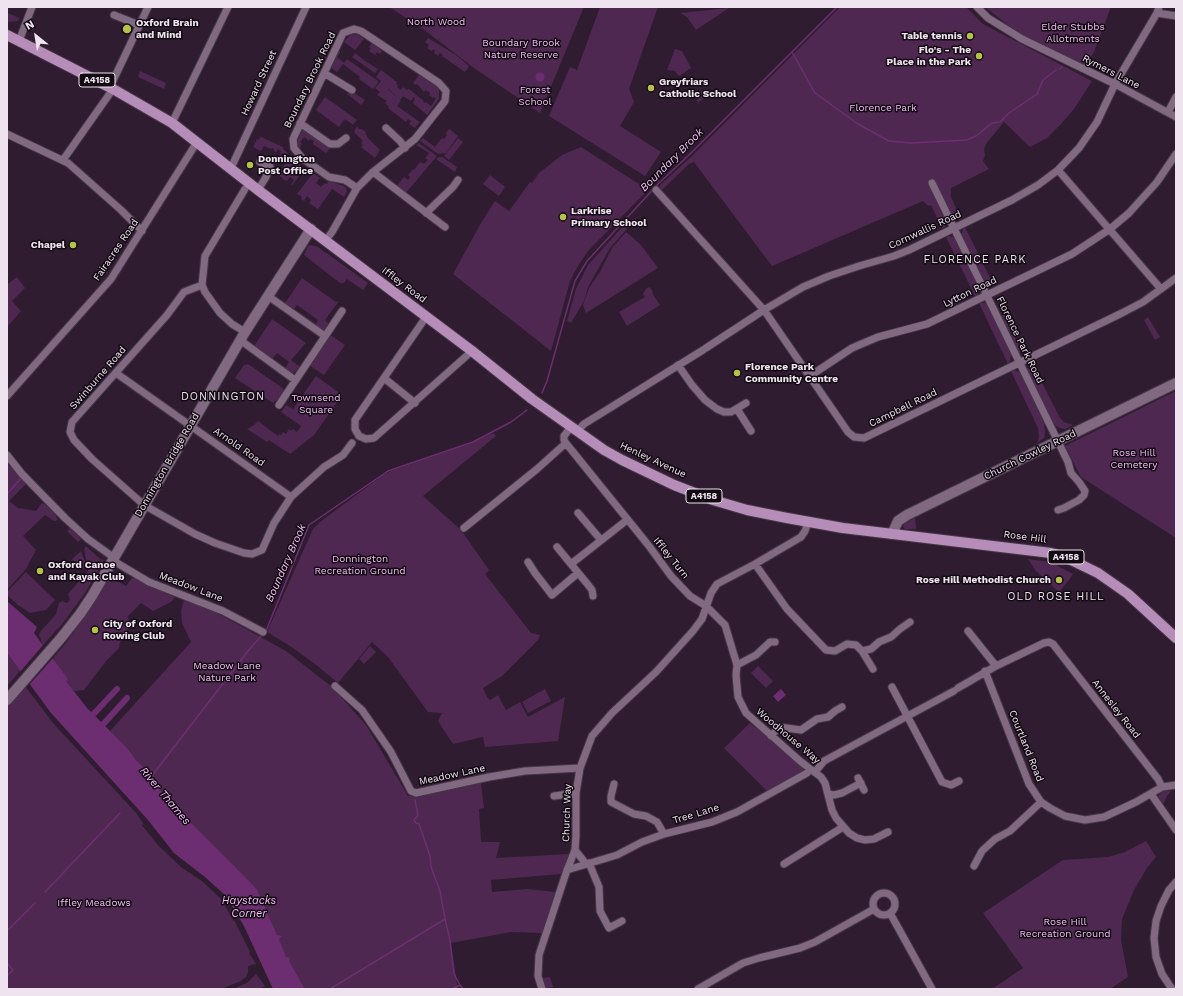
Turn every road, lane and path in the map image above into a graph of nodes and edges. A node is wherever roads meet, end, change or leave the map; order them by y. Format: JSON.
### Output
{"nodes":[{"id":1,"x":32,"y":7,"type":"edge"},
{"id":2,"x":148,"y":7,"type":"edge"},
{"id":3,"x":228,"y":7,"type":"edge"},
{"id":4,"x":306,"y":7,"type":"edge"},
{"id":5,"x":976,"y":7,"type":"edge"},
{"id":6,"x":1158,"y":10,"type":"edge"},
{"id":7,"x":114,"y":15,"type":"dead end"},
{"id":8,"x":1176,"y":16,"type":"edge"},
{"id":9,"x":139,"y":25,"type":"junction"},
{"id":10,"x":7,"y":35,"type":"edge"},
{"id":11,"x":19,"y":41,"type":"junction"},
{"id":12,"x":324,"y":73,"type":"junction"},
{"id":13,"x":1116,"y":84,"type":"junction"},
{"id":14,"x":112,"y":88,"type":"junction"},
{"id":15,"x":352,"y":90,"type":"dead end"},
{"id":16,"x":1176,"y":97,"type":"edge"},
{"id":17,"x":1168,"y":112,"type":"junction"},
{"id":18,"x":1176,"y":117,"type":"edge"},
{"id":19,"x":172,"y":123,"type":"junction"},
{"id":20,"x":300,"y":123,"type":"junction"},
{"id":21,"x":386,"y":128,"type":"dead end"},
{"id":22,"x":7,"y":134,"type":"edge"},
{"id":23,"x":346,"y":138,"type":"dead end"},
{"id":24,"x":197,"y":142,"type":"junction"},
{"id":25,"x":405,"y":148,"type":"junction"},
{"id":26,"x":1176,"y":154,"type":"edge"},
{"id":27,"x":63,"y":160,"type":"junction"},
{"id":28,"x":260,"y":162,"type":"dead end"},
{"id":29,"x":231,"y":168,"type":"junction"},
{"id":30,"x":1058,"y":170,"type":"junction"},
{"id":31,"x":373,"y":172,"type":"junction"},
{"id":32,"x":458,"y":180,"type":"dead end"},
{"id":33,"x":932,"y":183,"type":"dead end"},
{"id":34,"x":357,"y":188,"type":"junction"},
{"id":35,"x":244,"y":189,"type":"dead end"},
{"id":36,"x":258,"y":190,"type":"junction"},
{"id":37,"x":656,"y":190,"type":"dead end"},
{"id":38,"x":426,"y":213,"type":"junction"},
{"id":39,"x":445,"y":227,"type":"dead end"},
{"id":40,"x":954,"y":228,"type":"junction"},
{"id":41,"x":310,"y":229,"type":"junction"},
{"id":42,"x":1110,"y":229,"type":"junction"},
{"id":43,"x":142,"y":231,"type":"junction"},
{"id":44,"x":326,"y":240,"type":"junction"},
{"id":45,"x":1176,"y":278,"type":"edge"},
{"id":46,"x":202,"y":285,"type":"junction"},
{"id":47,"x":1161,"y":289,"type":"junction"},
{"id":48,"x":987,"y":295,"type":"junction"},
{"id":49,"x":268,"y":296,"type":"junction"},
{"id":50,"x":764,"y":310,"type":"junction"},
{"id":51,"x":342,"y":311,"type":"dead end"},
{"id":52,"x":426,"y":317,"type":"junction"},
{"id":53,"x":243,"y":336,"type":"junction"},
{"id":54,"x":325,"y":336,"type":"junction"},
{"id":55,"x":472,"y":351,"type":"junction"},
{"id":56,"x":1020,"y":362,"type":"junction"},
{"id":57,"x":678,"y":365,"type":"junction"},
{"id":58,"x":116,"y":373,"type":"junction"},
{"id":59,"x":810,"y":376,"type":"junction"},
{"id":60,"x":384,"y":378,"type":"junction"},
{"id":61,"x":295,"y":380,"type":"junction"},
{"id":62,"x":1176,"y":383,"type":"edge"},
{"id":63,"x":7,"y":396,"type":"edge"},
{"id":64,"x":534,"y":400,"type":"joint"},
{"id":65,"x":746,"y":403,"type":"dead end"},
{"id":66,"x":415,"y":404,"type":"junction"},
{"id":67,"x":279,"y":405,"type":"dead end"},
{"id":68,"x":737,"y":409,"type":"junction"},
{"id":69,"x":190,"y":425,"type":"junction"},
{"id":70,"x":574,"y":429,"type":"junction"},
{"id":71,"x":751,"y":431,"type":"dead end"},
{"id":72,"x":1057,"y":441,"type":"junction"},
{"id":73,"x":352,"y":443,"type":"dead end"},
{"id":74,"x":566,"y":443,"type":"junction"},
{"id":75,"x":7,"y":455,"type":"edge"},
{"id":76,"x":291,"y":496,"type":"junction"},
{"id":77,"x":144,"y":505,"type":"junction"},
{"id":78,"x":1058,"y":510,"type":"dead end"},
{"id":79,"x":578,"y":512,"type":"dead end"},
{"id":80,"x":627,"y":520,"type":"junction"},
{"id":81,"x":808,"y":522,"type":"junction"},
{"id":82,"x":464,"y":528,"type":"dead end"},
{"id":83,"x":892,"y":534,"type":"junction"},
{"id":84,"x":600,"y":540,"type":"junction"},
{"id":85,"x":557,"y":547,"type":"dead end"},
{"id":86,"x":113,"y":558,"type":"junction"},
{"id":87,"x":528,"y":562,"type":"dead end"},
{"id":88,"x":571,"y":564,"type":"junction"},
{"id":89,"x":754,"y":564,"type":"junction"},
{"id":90,"x":578,"y":573,"type":"junction"},
{"id":91,"x":593,"y":596,"type":"dead end"},
{"id":92,"x":706,"y":606,"type":"junction"},
{"id":93,"x":910,"y":622,"type":"dead end"},
{"id":94,"x":968,"y":630,"type":"dead end"},
{"id":95,"x":262,"y":632,"type":"dead end"},
{"id":96,"x":1176,"y":638,"type":"edge"},
{"id":97,"x":775,"y":642,"type":"dead end"},
{"id":98,"x":862,"y":651,"type":"junction"},
{"id":99,"x":737,"y":665,"type":"junction"},
{"id":100,"x":996,"y":666,"type":"junction"},
{"id":101,"x":873,"y":669,"type":"dead end"},
{"id":102,"x":986,"y":672,"type":"junction"},
{"id":103,"x":335,"y":686,"type":"dead end"},
{"id":104,"x":892,"y":687,"type":"dead end"},
{"id":105,"x":7,"y":700,"type":"edge"},
{"id":106,"x":842,"y":707,"type":"dead end"},
{"id":107,"x":907,"y":716,"type":"junction"},
{"id":108,"x":771,"y":736,"type":"junction"},
{"id":109,"x":580,"y":768,"type":"junction"},
{"id":110,"x":807,"y":772,"type":"dead end"},
{"id":111,"x":815,"y":772,"type":"junction"},
{"id":112,"x":959,"y":782,"type":"dead end"},
{"id":113,"x":614,"y":784,"type":"dead end"},
{"id":114,"x":861,"y":784,"type":"dead end"},
{"id":115,"x":1176,"y":785,"type":"edge"},
{"id":116,"x":1162,"y":787,"type":"junction"},
{"id":117,"x":576,"y":793,"type":"junction"},
{"id":118,"x":828,"y":794,"type":"junction"},
{"id":119,"x":1151,"y":794,"type":"junction"},
{"id":120,"x":554,"y":796,"type":"dead end"},
{"id":121,"x":1040,"y":802,"type":"junction"},
{"id":122,"x":843,"y":827,"type":"junction"},
{"id":123,"x":1176,"y":830,"type":"edge"},
{"id":124,"x":888,"y":832,"type":"dead end"},
{"id":125,"x":664,"y":834,"type":"junction"},
{"id":126,"x":575,"y":850,"type":"junction"},
{"id":127,"x":588,"y":864,"type":"junction"},
{"id":128,"x":784,"y":864,"type":"dead end"},
{"id":129,"x":974,"y":866,"type":"dead end"},
{"id":130,"x":567,"y":870,"type":"junction"},
{"id":131,"x":1176,"y":882,"type":"edge"},
{"id":132,"x":874,"y":909,"type":"junction"},
{"id":133,"x":890,"y":913,"type":"junction"},
{"id":134,"x":622,"y":921,"type":"dead end"},
{"id":135,"x":1176,"y":986,"type":"edge"},
{"id":136,"x":542,"y":989,"type":"edge"},
{"id":137,"x":698,"y":989,"type":"edge"},
{"id":138,"x":932,"y":989,"type":"edge"},
{"id":139,"x":1172,"y":989,"type":"edge"}],
"edges":[{"from":1,"to":11,"type":"street"},
{"from":2,"to":9,"type":"street"},
{"from":3,"to":19,"type":"street"},
{"from":4,"to":29,"type":"street","name":"Howard Street"},
{"from":5,"to":13,"type":"street","name":"Rymers Lane"},
{"from":6,"to":8,"type":"street"},
{"from":6,"to":13,"type":"street","name":"Cornwallis Road"},
{"from":7,"to":9,"type":"street"},
{"from":9,"to":14,"type":"street"},
{"from":10,"to":11,"type":"main road","name":"Iffley Road","number":"A4158"},
{"from":11,"to":14,"type":"main road","name":"Iffley Road","number":"A4158"},
{"from":12,"to":15,"type":"street"},
{"from":12,"to":20,"type":"street","name":"Boundary Brook Road"},
{"from":12,"to":25,"type":"street","name":"Boundary Brook Road"},
{"from":13,"to":17,"type":"street","name":"Rymers Lane"},
{"from":13,"to":30,"type":"street","name":"Cornwallis Road"},
{"from":14,"to":19,"type":"main road","name":"Iffley Road","number":"A4158"},
{"from":14,"to":27,"type":"street"},
{"from":16,"to":17,"type":"street"},
{"from":17,"to":18,"type":"street","name":"Rymers Lane"},
{"from":19,"to":24,"type":"main road","name":"Iffley Road","number":"A4158"},
{"from":20,"to":23,"type":"street"},
{"from":20,"to":34,"type":"street","name":"Boundary Brook Road"},
{"from":21,"to":25,"type":"street"},
{"from":22,"to":27,"type":"street"},
{"from":24,"to":29,"type":"main road","name":"Iffley Road","number":"A4158"},
{"from":24,"to":43,"type":"street","name":"Fairacres Road"},
{"from":25,"to":31,"type":"street","name":"Boundary Brook Road"},
{"from":26,"to":42,"type":"street","name":"Lytton Road"},
{"from":27,"to":43,"type":"street"},
{"from":28,"to":36,"type":"street"},
{"from":29,"to":36,"type":"main road","name":"Iffley Road","number":"A4158"},
{"from":30,"to":40,"type":"street","name":"Cornwallis Road"},
{"from":30,"to":42,"type":"street"},
{"from":31,"to":34,"type":"street","name":"Boundary Brook Road"},
{"from":31,"to":38,"type":"street"},
{"from":32,"to":38,"type":"street"},
{"from":33,"to":40,"type":"street","name":"Florence Park Road"},
{"from":34,"to":44,"type":"street","name":"Boundary Brook Road"},
{"from":35,"to":46,"type":"street"},
{"from":36,"to":41,"type":"main road","name":"Iffley Road","number":"A4158"},
{"from":37,"to":50,"type":"street","name":"Campbell Road"},
{"from":38,"to":39,"type":"street"},
{"from":40,"to":48,"type":"street","name":"Florence Park Road"},
{"from":40,"to":50,"type":"street","name":"Cornwallis Road"},
{"from":41,"to":44,"type":"main road","name":"Iffley Road","number":"A4158"},
{"from":41,"to":49,"type":"main road","name":"Donnington Bridge Road"},
{"from":42,"to":47,"type":"street"},
{"from":42,"to":48,"type":"street","name":"Lytton Road"},
{"from":43,"to":63,"type":"street","name":"Fairacres Road"},
{"from":44,"to":52,"type":"main road","name":"Iffley Road","number":"A4158"},
{"from":45,"to":47,"type":"street","name":"Campbell Road"},
{"from":46,"to":53,"type":"street"},
{"from":46,"to":58,"type":"street","name":"Swinburne Road"},
{"from":47,"to":56,"type":"street","name":"Campbell Road"},
{"from":48,"to":56,"type":"street","name":"Florence Park Road"},
{"from":48,"to":59,"type":"street","name":"Lytton Road"},
{"from":49,"to":53,"type":"main road","name":"Donnington Bridge Road"},
{"from":49,"to":54,"type":"street"},
{"from":50,"to":57,"type":"street","name":"Cornwallis Road"},
{"from":50,"to":59,"type":"street","name":"Campbell Road"},
{"from":51,"to":54,"type":"street"},
{"from":52,"to":55,"type":"main road","name":"Iffley Road","number":"A4158"},
{"from":52,"to":60,"type":"street"},
{"from":53,"to":61,"type":"street"},
{"from":53,"to":69,"type":"main road","name":"Donnington Bridge Road"},
{"from":54,"to":61,"type":"street"},
{"from":55,"to":64,"type":"main road","name":"Iffley Road","number":"A4158"},
{"from":55,"to":66,"type":"street"},
{"from":56,"to":59,"type":"street","name":"Campbell Road"},
{"from":56,"to":72,"type":"street","name":"Florence Park Road"},
{"from":57,"to":68,"type":"street"},
{"from":57,"to":70,"type":"street","name":"Cornwallis Road"},
{"from":58,"to":69,"type":"street","name":"Arnold Road"},
{"from":58,"to":77,"type":"street","name":"Swinburne Road"},
{"from":60,"to":66,"type":"street"},
{"from":60,"to":66,"type":"street"},
{"from":61,"to":67,"type":"street"},
{"from":62,"to":72,"type":"main road","name":"Church Cowley Road"},
{"from":64,"to":70,"type":"main road","name":"Henley Avenue","number":"A4158"},
{"from":65,"to":68,"type":"street"},
{"from":68,"to":71,"type":"street"},
{"from":69,"to":76,"type":"street","name":"Arnold Road"},
{"from":69,"to":77,"type":"main road","name":"Donnington Bridge Road"},
{"from":70,"to":74,"type":"street"},
{"from":70,"to":81,"type":"main road","name":"Henley Avenue","number":"A4158"},
{"from":72,"to":78,"type":"street","name":"Florence Park Road"},
{"from":72,"to":83,"type":"main road","name":"Church Cowley Road"},
{"from":73,"to":76,"type":"street"},
{"from":74,"to":80,"type":"street","name":"Iffley Turn"},
{"from":74,"to":82,"type":"street"},
{"from":75,"to":86,"type":"street","name":"Meadow Lane"},
{"from":76,"to":77,"type":"street"},
{"from":77,"to":86,"type":"main road","name":"Donnington Bridge Road"},
{"from":79,"to":84,"type":"street"},
{"from":80,"to":84,"type":"street"},
{"from":80,"to":92,"type":"street","name":"Iffley Turn"},
{"from":81,"to":83,"type":"main road","name":"Henley Avenue","number":"A4158"},
{"from":81,"to":89,"type":"street"},
{"from":83,"to":96,"type":"main road","name":"Rose Hill","number":"A4158"},
{"from":84,"to":88,"type":"street"},
{"from":85,"to":88,"type":"street"},
{"from":86,"to":95,"type":"street","name":"Meadow Lane"},
{"from":86,"to":105,"type":"main road","name":"Donnington Bridge Road"},
{"from":87,"to":90,"type":"street"},
{"from":88,"to":90,"type":"street"},
{"from":89,"to":92,"type":"street"},
{"from":89,"to":98,"type":"street"},
{"from":90,"to":91,"type":"street"},
{"from":92,"to":99,"type":"street","name":"Woodhouse Way"},
{"from":92,"to":109,"type":"street","name":"Church Way"},
{"from":93,"to":98,"type":"street"},
{"from":94,"to":100,"type":"street"},
{"from":97,"to":99,"type":"street"},
{"from":98,"to":101,"type":"street"},
{"from":99,"to":108,"type":"street","name":"Woodhouse Way"},
{"from":100,"to":102,"type":"street"},
{"from":100,"to":116,"type":"street","name":"Annesley Road"},
{"from":102,"to":107,"type":"street"},
{"from":102,"to":121,"type":"street","name":"Courtland Road"},
{"from":103,"to":109,"type":"street","name":"Meadow Lane"},
{"from":104,"to":107,"type":"street"},
{"from":106,"to":108,"type":"street"},
{"from":107,"to":111,"type":"street"},
{"from":107,"to":112,"type":"street"},
{"from":108,"to":111,"type":"street","name":"Woodhouse Way"},
{"from":109,"to":117,"type":"street","name":"Church Way"},
{"from":110,"to":125,"type":"street","name":"Tree Lane"},
{"from":111,"to":118,"type":"street","name":"Woodhouse Way"},
{"from":113,"to":125,"type":"street"},
{"from":114,"to":118,"type":"street"},
{"from":115,"to":116,"type":"street","name":"Courtland Road"},
{"from":116,"to":119,"type":"street","name":"Courtland Road"},
{"from":117,"to":120,"type":"street"},
{"from":117,"to":126,"type":"street","name":"Church Way"},
{"from":118,"to":122,"type":"street","name":"Woodhouse Way"},
{"from":119,"to":121,"type":"street","name":"Courtland Road"},
{"from":119,"to":123,"type":"street"},
{"from":121,"to":129,"type":"street"},
{"from":122,"to":124,"type":"street"},
{"from":122,"to":128,"type":"street"},
{"from":125,"to":127,"type":"street","name":"Tree Lane"},
{"from":126,"to":127,"type":"street"},
{"from":126,"to":130,"type":"street","name":"Church Way"},
{"from":127,"to":130,"type":"street","name":"Tree Lane"},
{"from":127,"to":134,"type":"street"},
{"from":130,"to":136,"type":"street","name":"Church Way"},
{"from":131,"to":139,"type":"street"},
{"from":132,"to":133,"type":"street"},
{"from":132,"to":133,"type":"street"},
{"from":132,"to":137,"type":"street"},
{"from":133,"to":138,"type":"street"},
{"from":135,"to":139,"type":"street"}]}
